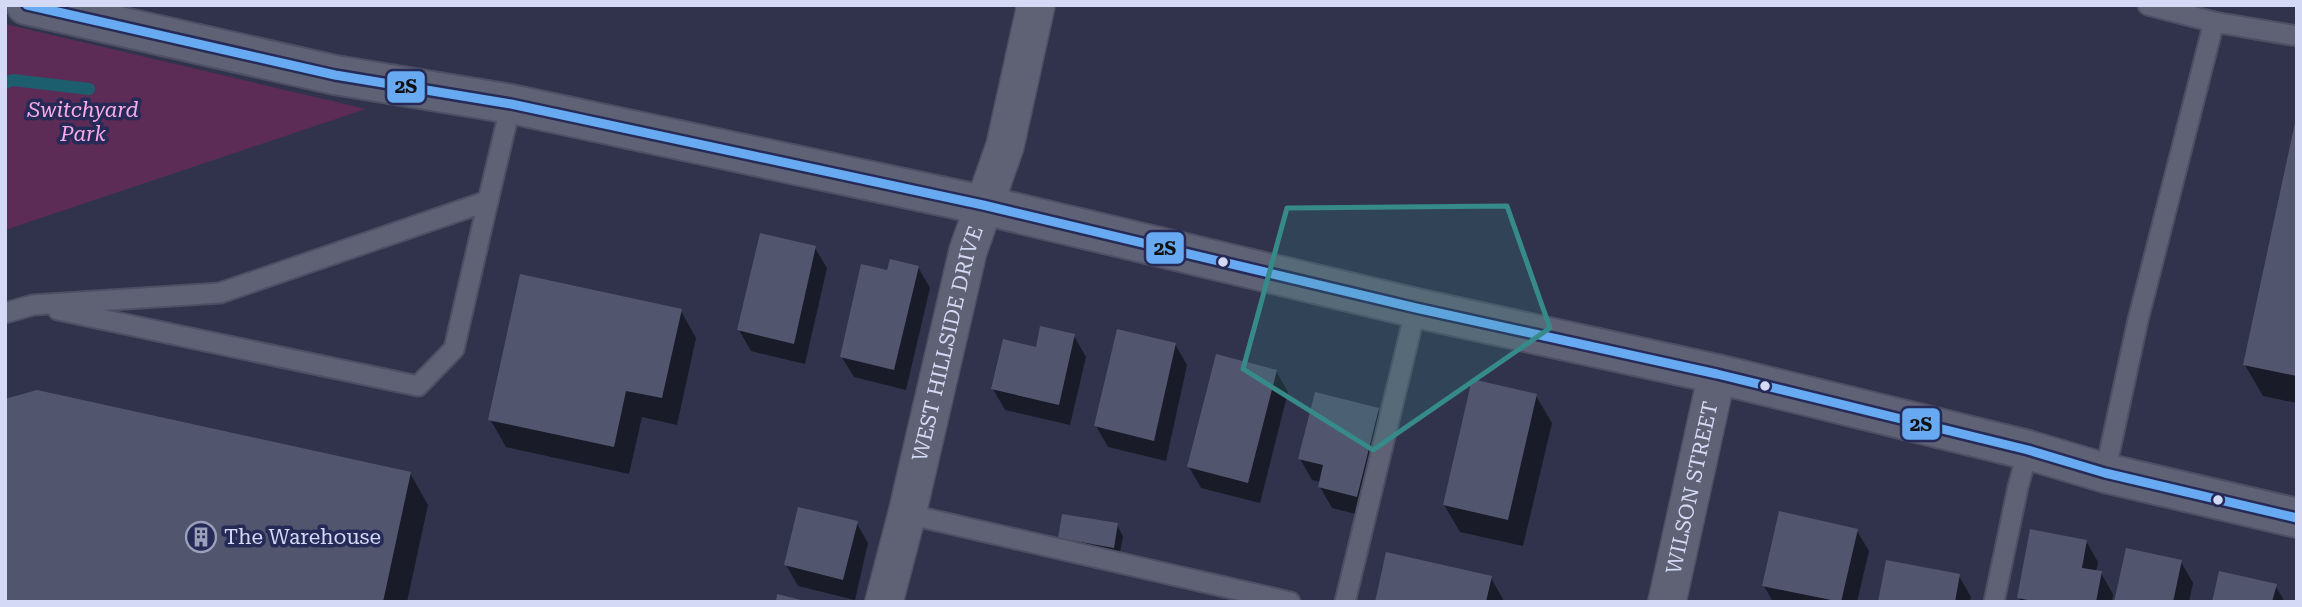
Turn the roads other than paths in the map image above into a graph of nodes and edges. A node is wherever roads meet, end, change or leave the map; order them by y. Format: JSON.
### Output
{"nodes":[{"id":1,"x":1036,"y":5,"type":"edge"},
{"id":2,"x":2148,"y":5,"type":"edge"},
{"id":3,"x":39,"y":7,"type":"edge"},
{"id":4,"x":2214,"y":22,"type":"junction"},
{"id":5,"x":2297,"y":36,"type":"edge"},
{"id":6,"x":511,"y":104,"type":"junction"},
{"id":7,"x":488,"y":201,"type":"junction"},
{"id":8,"x":983,"y":205,"type":"junction"},
{"id":9,"x":33,"y":305,"type":"junction"},
{"id":10,"x":1416,"y":308,"type":"junction"},
{"id":11,"x":5,"y":313,"type":"edge"},
{"id":12,"x":1717,"y":373,"type":"junction"},
{"id":13,"x":2028,"y":450,"type":"junction"},
{"id":14,"x":2105,"y":472,"type":"junction"},
{"id":15,"x":907,"y":514,"type":"junction"},
{"id":16,"x":2297,"y":518,"type":"edge"},
{"id":17,"x":884,"y":602,"type":"edge"},
{"id":18,"x":1290,"y":602,"type":"edge"},
{"id":19,"x":1345,"y":602,"type":"edge"},
{"id":20,"x":1667,"y":602,"type":"edge"},
{"id":21,"x":1994,"y":602,"type":"edge"}],
"edges":[{"from":1,"to":8,"type":"street","name":"WEST HILLSIDE DRIVE"},
{"from":2,"to":4,"type":"lane"},
{"from":3,"to":6,"type":"street"},
{"from":4,"to":5,"type":"lane"},
{"from":4,"to":14,"type":"lane"},
{"from":6,"to":7,"type":"lane"},
{"from":6,"to":8,"type":"street"},
{"from":7,"to":9,"type":"lane"},
{"from":7,"to":9,"type":"lane"},
{"from":8,"to":10,"type":"street"},
{"from":8,"to":15,"type":"street","name":"WEST HILLSIDE DRIVE"},
{"from":9,"to":11,"type":"lane"},
{"from":10,"to":12,"type":"street"},
{"from":10,"to":19,"type":"lane"},
{"from":12,"to":13,"type":"street"},
{"from":12,"to":20,"type":"street","name":"WILSON STREET"},
{"from":13,"to":14,"type":"street"},
{"from":13,"to":21,"type":"lane"},
{"from":14,"to":16,"type":"street"},
{"from":15,"to":17,"type":"street","name":"WEST HILLSIDE DRIVE"},
{"from":15,"to":18,"type":"lane"}]}
